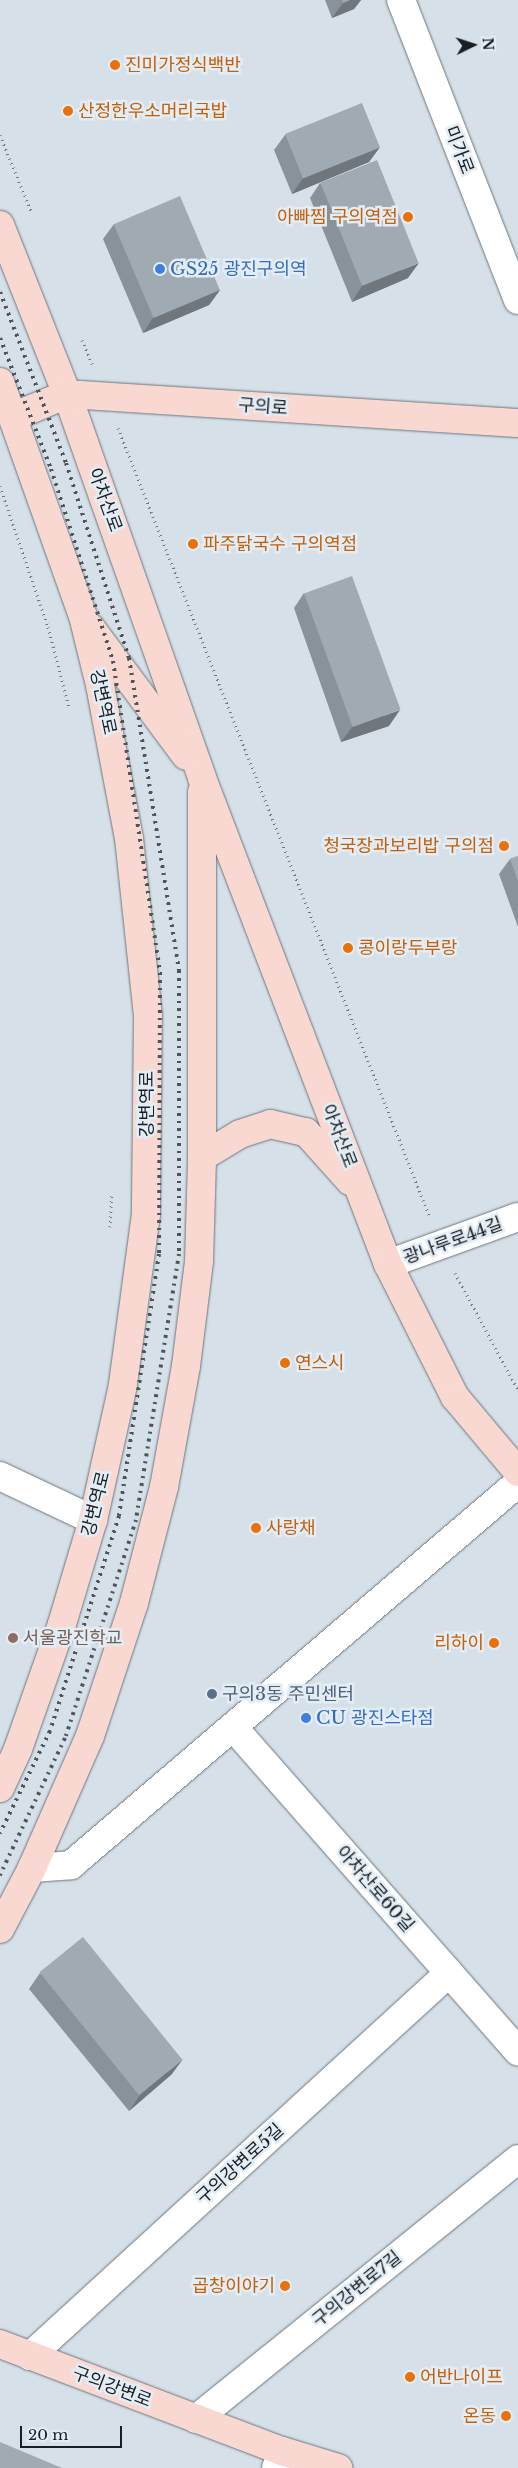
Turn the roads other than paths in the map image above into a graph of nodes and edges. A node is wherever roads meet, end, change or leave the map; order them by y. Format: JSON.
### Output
{"nodes":[{"id":1,"x":401,"y":0,"type":"edge"},
{"id":2,"x":0,"y":225,"type":"edge"},
{"id":3,"x":518,"y":300,"type":"edge"},
{"id":4,"x":0,"y":382,"type":"edge"},
{"id":5,"x":67,"y":394,"type":"junction"},
{"id":6,"x":6,"y":419,"type":"edge"},
{"id":7,"x":518,"y":423,"type":"edge"},
{"id":8,"x":83,"y":616,"type":"junction"},
{"id":9,"x":202,"y":778,"type":"junction"},
{"id":10,"x":202,"y":1157,"type":"junction"},
{"id":11,"x":361,"y":1193,"type":"junction"},
{"id":12,"x":518,"y":1217,"type":"edge"},
{"id":13,"x":388,"y":1264,"type":"junction"},
{"id":14,"x":518,"y":1472,"type":"edge"},
{"id":15,"x":0,"y":1476,"type":"edge"},
{"id":16,"x":518,"y":1483,"type":"edge"},
{"id":17,"x":93,"y":1520,"type":"junction"},
{"id":18,"x":233,"y":1727,"type":"junction"},
{"id":19,"x":0,"y":1788,"type":"edge"},
{"id":20,"x":32,"y":1868,"type":"junction"},
{"id":21,"x":0,"y":1929,"type":"edge"},
{"id":22,"x":449,"y":1973,"type":"junction"},
{"id":23,"x":518,"y":2051,"type":"edge"},
{"id":24,"x":518,"y":2159,"type":"edge"},
{"id":25,"x":0,"y":2344,"type":"edge"},
{"id":26,"x":30,"y":2356,"type":"junction"},
{"id":27,"x":196,"y":2419,"type":"junction"},
{"id":28,"x":279,"y":2460,"type":"edge"},
{"id":29,"x":338,"y":2468,"type":"edge"}],
"edges":[{"from":1,"to":3,"type":"street","name":"미가로"},
{"from":2,"to":5,"type":"main road","name":"아차산로"},
{"from":4,"to":6,"type":"main road"},
{"from":5,"to":6,"type":"main road","name":"구의로"},
{"from":5,"to":7,"type":"main road","name":"구의로"},
{"from":5,"to":9,"type":"main road","name":"아차산로"},
{"from":6,"to":8,"type":"main road","name":"강변역로"},
{"from":8,"to":9,"type":"main road","name":"아차산로"},
{"from":8,"to":17,"type":"main road","name":"강변역로"},
{"from":9,"to":10,"type":"main road"},
{"from":9,"to":11,"type":"main road","name":"아차산로"},
{"from":10,"to":11,"type":"main road"},
{"from":10,"to":20,"type":"main road"},
{"from":11,"to":13,"type":"main road","name":"아차산로"},
{"from":12,"to":13,"type":"street","name":"광나루로44길"},
{"from":13,"to":14,"type":"main road","name":"아차산로"},
{"from":15,"to":17,"type":"street"},
{"from":16,"to":18,"type":"street"},
{"from":17,"to":19,"type":"main road","name":"강변역로"},
{"from":18,"to":20,"type":"street"},
{"from":18,"to":22,"type":"street","name":"아차산로60길"},
{"from":20,"to":21,"type":"main road"},
{"from":22,"to":23,"type":"street","name":"아차산로60길"},
{"from":22,"to":26,"type":"street","name":"구의강변로5길"},
{"from":24,"to":27,"type":"street","name":"구의강변로7길"},
{"from":25,"to":26,"type":"main road","name":"구의강변로"},
{"from":26,"to":27,"type":"main road","name":"구의강변로"},
{"from":27,"to":28,"type":"main road","name":"구의강변로"},
{"from":28,"to":29,"type":"main road","name":"구의강변로"}]}
